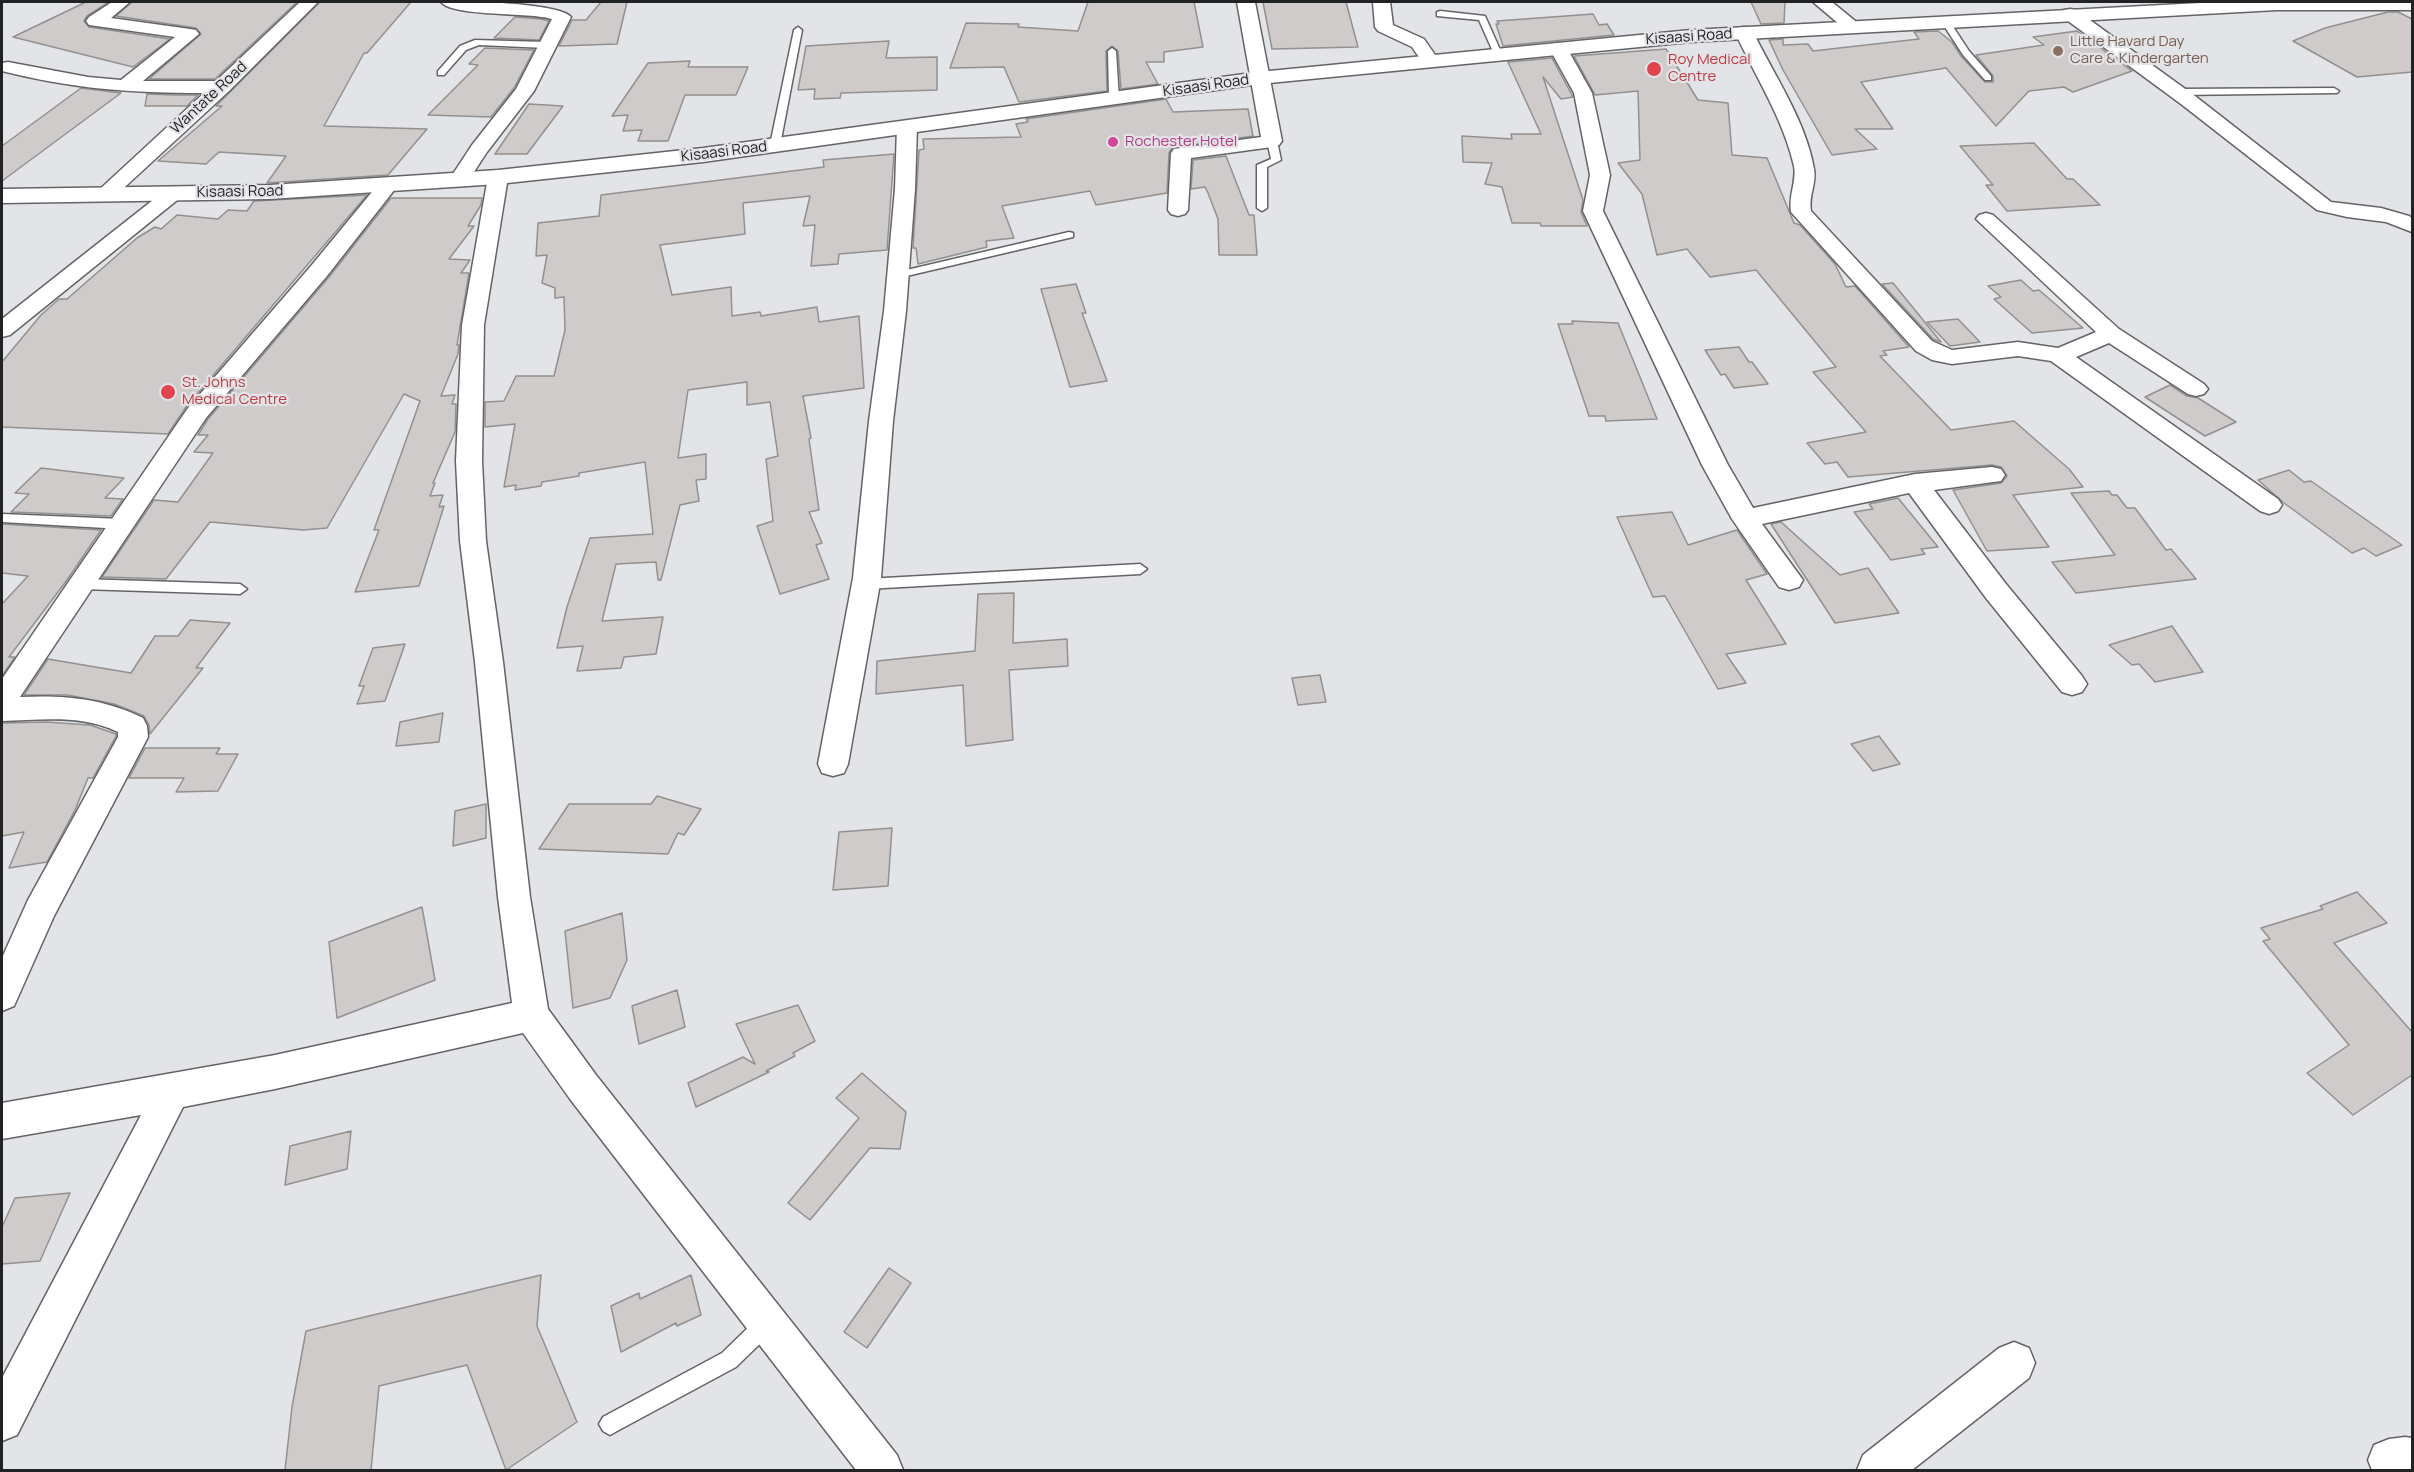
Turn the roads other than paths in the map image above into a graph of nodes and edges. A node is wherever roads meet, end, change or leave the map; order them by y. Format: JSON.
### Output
{"nodes":[{"id":1,"x":121,"y":2,"type":"edge"},
{"id":2,"x":309,"y":2,"type":"edge"},
{"id":3,"x":450,"y":2,"type":"edge"},
{"id":4,"x":1246,"y":2,"type":"edge"},
{"id":5,"x":1382,"y":2,"type":"edge"},
{"id":6,"x":1822,"y":2,"type":"edge"},
{"id":7,"x":2275,"y":3,"type":"edge"},
{"id":8,"x":2412,"y":4,"type":"edge"},
{"id":9,"x":1440,"y":14,"type":"dead end"},
{"id":10,"x":2070,"y":14,"type":"junction"},
{"id":11,"x":1945,"y":21,"type":"junction"},
{"id":12,"x":1851,"y":25,"type":"junction"},
{"id":13,"x":798,"y":30,"type":"dead end"},
{"id":14,"x":1744,"y":32,"type":"junction"},
{"id":15,"x":546,"y":45,"type":"junction"},
{"id":16,"x":1558,"y":48,"type":"junction"},
{"id":17,"x":1112,"y":51,"type":"dead end"},
{"id":18,"x":1498,"y":54,"type":"junction"},
{"id":19,"x":1431,"y":62,"type":"junction"},
{"id":20,"x":8,"y":67,"type":"dead end"},
{"id":21,"x":441,"y":74,"type":"dead end"},
{"id":22,"x":1259,"y":78,"type":"junction"},
{"id":23,"x":1988,"y":78,"type":"dead end"},
{"id":24,"x":126,"y":86,"type":"junction"},
{"id":25,"x":222,"y":87,"type":"junction"},
{"id":26,"x":2334,"y":90,"type":"dead end"},
{"id":27,"x":2178,"y":92,"type":"junction"},
{"id":28,"x":1114,"y":99,"type":"junction"},
{"id":29,"x":907,"y":127,"type":"junction"},
{"id":30,"x":1272,"y":141,"type":"junction"},
{"id":31,"x":775,"y":145,"type":"junction"},
{"id":32,"x":498,"y":177,"type":"junction"},
{"id":33,"x":459,"y":180,"type":"junction"},
{"id":34,"x":388,"y":185,"type":"junction"},
{"id":35,"x":174,"y":193,"type":"junction"},
{"id":36,"x":107,"y":194,"type":"junction"},
{"id":37,"x":2,"y":196,"type":"edge"},
{"id":38,"x":1262,"y":208,"type":"dead end"},
{"id":39,"x":1178,"y":210,"type":"dead end"},
{"id":40,"x":1986,"y":219,"type":"dead end"},
{"id":41,"x":2412,"y":226,"type":"edge"},
{"id":42,"x":1069,"y":236,"type":"dead end"},
{"id":43,"x":898,"y":275,"type":"junction"},
{"id":44,"x":2,"y":330,"type":"edge"},
{"id":45,"x":2111,"y":334,"type":"junction"},
{"id":46,"x":2059,"y":356,"type":"junction"},
{"id":47,"x":2196,"y":389,"type":"dead end"},
{"id":48,"x":1992,"y":475,"type":"dead end"},
{"id":49,"x":1915,"y":483,"type":"junction"},
{"id":50,"x":2269,"y":505,"type":"dead end"},
{"id":51,"x":2,"y":518,"type":"edge"},
{"id":52,"x":1745,"y":519,"type":"junction"},
{"id":53,"x":122,"y":524,"type":"junction"},
{"id":54,"x":1140,"y":569,"type":"dead end"},
{"id":55,"x":1789,"y":580,"type":"dead end"},
{"id":56,"x":81,"y":584,"type":"junction"},
{"id":57,"x":866,"y":584,"type":"junction"},
{"id":58,"x":240,"y":589,"type":"dead end"},
{"id":59,"x":2072,"y":684,"type":"dead end"},
{"id":60,"x":2,"y":701,"type":"edge"},
{"id":61,"x":2,"y":710,"type":"edge"},
{"id":62,"x":832,"y":764,"type":"dead end"},
{"id":63,"x":2,"y":995,"type":"edge"},
{"id":64,"x":531,"y":1015,"type":"junction"},
{"id":65,"x":172,"y":1092,"type":"junction"},
{"id":66,"x":2,"y":1121,"type":"edge"},
{"id":67,"x":768,"y":1322,"type":"junction"},
{"id":68,"x":2014,"y":1363,"type":"dead end"},
{"id":69,"x":2,"y":1420,"type":"edge"},
{"id":70,"x":610,"y":1424,"type":"dead end"},
{"id":71,"x":882,"y":1470,"type":"edge"},
{"id":72,"x":1878,"y":1470,"type":"edge"}],
"edges":[{"from":1,"to":24,"type":"street"},
{"from":2,"to":25,"type":"street","name":"Wantate Road"},
{"from":3,"to":15,"type":"street"},
{"from":4,"to":22,"type":"street"},
{"from":5,"to":19,"type":"street"},
{"from":6,"to":12,"type":"street"},
{"from":7,"to":8,"type":"main road","name":"Kisaasi Road"},
{"from":7,"to":10,"type":"main road","name":"Kisaasi Road"},
{"from":9,"to":18,"type":"lane"},
{"from":10,"to":11,"type":"main road","name":"Kisaasi Road"},
{"from":10,"to":27,"type":"street"},
{"from":11,"to":12,"type":"main road","name":"Kisaasi Road"},
{"from":11,"to":23,"type":"lane"},
{"from":12,"to":14,"type":"main road","name":"Kisaasi Road"},
{"from":13,"to":31,"type":"lane"},
{"from":14,"to":16,"type":"main road","name":"Kisaasi Road"},
{"from":14,"to":46,"type":"street"},
{"from":15,"to":21,"type":"lane"},
{"from":15,"to":33,"type":"street"},
{"from":16,"to":18,"type":"main road","name":"Kisaasi Road"},
{"from":16,"to":52,"type":"street"},
{"from":17,"to":28,"type":"lane"},
{"from":18,"to":19,"type":"main road","name":"Kisaasi Road"},
{"from":19,"to":22,"type":"main road","name":"Kisaasi Road"},
{"from":20,"to":24,"type":"street"},
{"from":22,"to":28,"type":"main road","name":"Kisaasi Road"},
{"from":22,"to":30,"type":"street"},
{"from":24,"to":25,"type":"street"},
{"from":25,"to":36,"type":"street","name":"Wantate Road"},
{"from":26,"to":27,"type":"lane"},
{"from":27,"to":41,"type":"street"},
{"from":28,"to":29,"type":"main road","name":"Kisaasi Road"},
{"from":29,"to":31,"type":"main road","name":"Kisaasi Road"},
{"from":29,"to":43,"type":"street"},
{"from":30,"to":38,"type":"lane"},
{"from":30,"to":39,"type":"street"},
{"from":31,"to":32,"type":"main road","name":"Kisaasi Road"},
{"from":32,"to":33,"type":"main road","name":"Kisaasi Road"},
{"from":32,"to":64,"type":"street"},
{"from":33,"to":34,"type":"main road","name":"Kisaasi Road"},
{"from":34,"to":35,"type":"main road","name":"Kisaasi Road"},
{"from":34,"to":53,"type":"street"},
{"from":35,"to":36,"type":"main road","name":"Kisaasi Road"},
{"from":35,"to":44,"type":"street"},
{"from":36,"to":37,"type":"main road","name":"Kisaasi Road"},
{"from":40,"to":45,"type":"street"},
{"from":42,"to":43,"type":"lane"},
{"from":43,"to":57,"type":"street"},
{"from":45,"to":46,"type":"street"},
{"from":45,"to":47,"type":"street"},
{"from":46,"to":50,"type":"street"},
{"from":48,"to":49,"type":"street"},
{"from":49,"to":52,"type":"street"},
{"from":49,"to":59,"type":"street"},
{"from":51,"to":53,"type":"lane"},
{"from":52,"to":55,"type":"street"},
{"from":53,"to":56,"type":"street"},
{"from":54,"to":57,"type":"lane"},
{"from":56,"to":58,"type":"lane"},
{"from":56,"to":60,"type":"street"},
{"from":57,"to":62,"type":"street"},
{"from":61,"to":63,"type":"street"},
{"from":64,"to":65,"type":"street"},
{"from":64,"to":67,"type":"street"},
{"from":65,"to":66,"type":"street"},
{"from":65,"to":69,"type":"street"},
{"from":67,"to":70,"type":"lane"},
{"from":67,"to":71,"type":"street"},
{"from":68,"to":72,"type":"street"}]}
